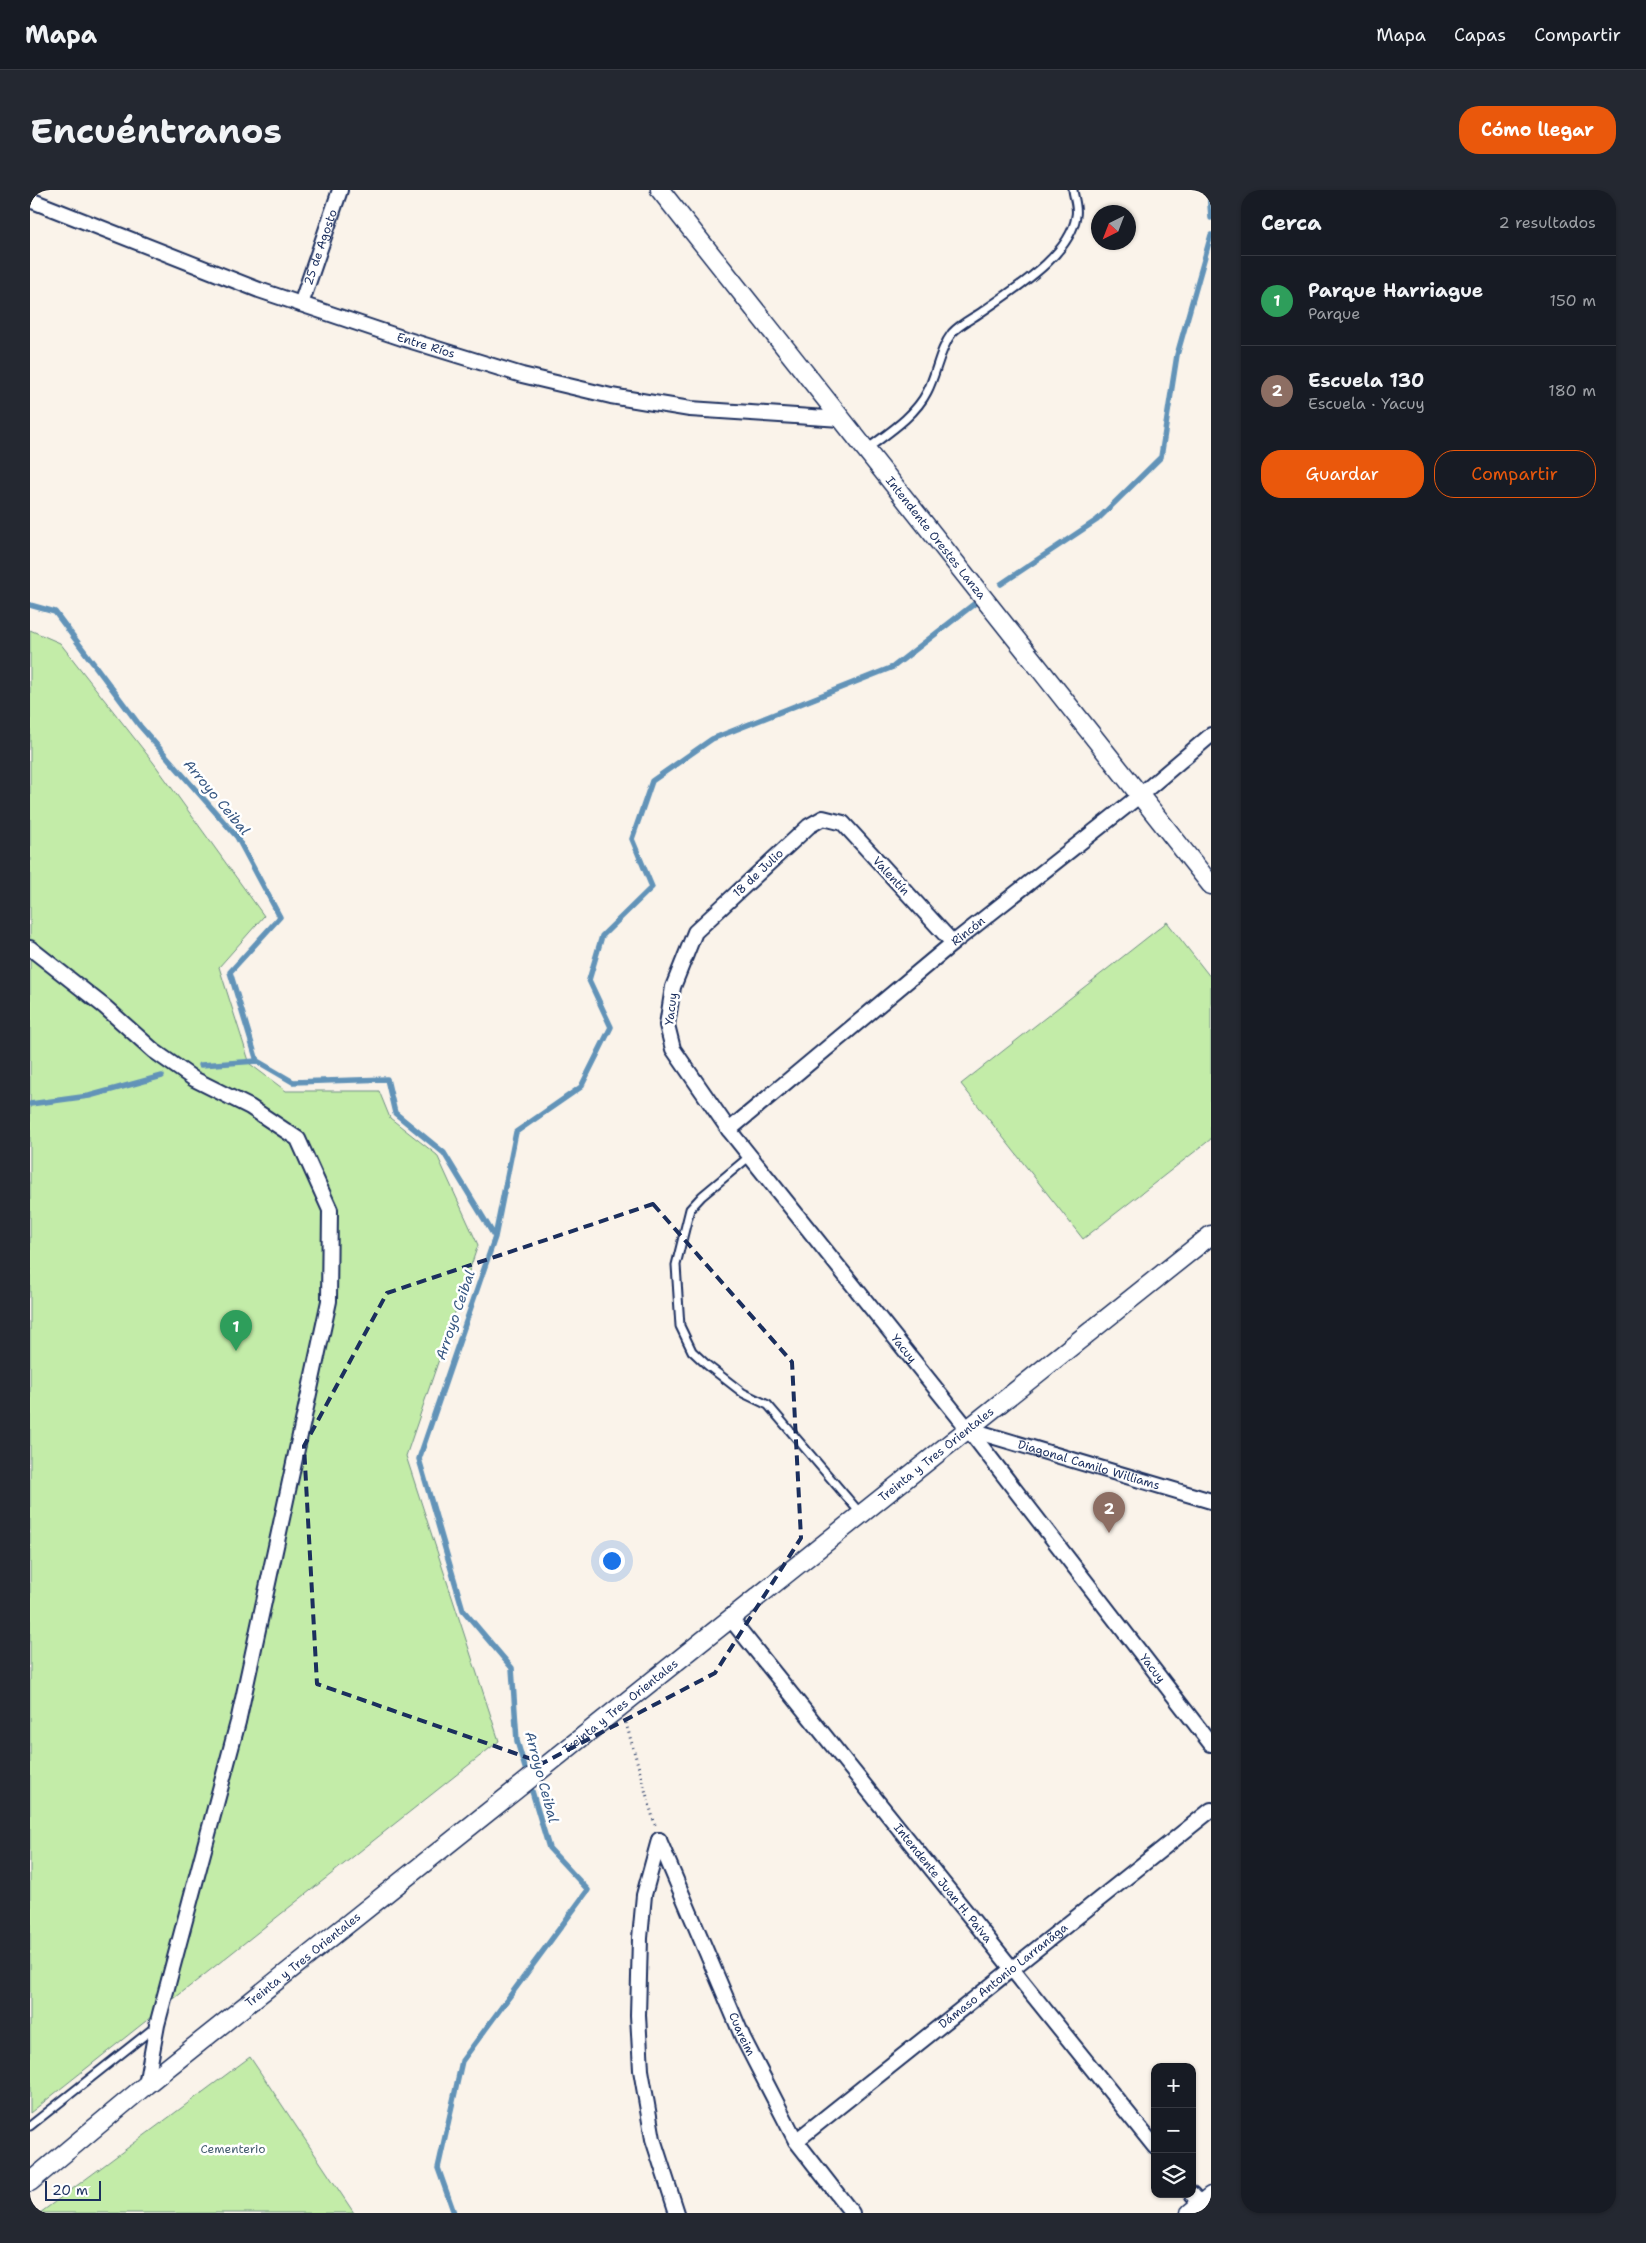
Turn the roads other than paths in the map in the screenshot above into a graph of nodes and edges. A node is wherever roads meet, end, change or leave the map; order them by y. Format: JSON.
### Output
{"nodes":[{"id":1,"x":340,"y":190,"type":"edge"},
{"id":2,"x":1073,"y":190,"type":"edge"},
{"id":3,"x":668,"y":192,"type":"edge"},
{"id":4,"x":30,"y":200,"type":"edge"},
{"id":5,"x":301,"y":304,"type":"junction"},
{"id":6,"x":841,"y":419,"type":"junction"},
{"id":7,"x":865,"y":451,"type":"junction"},
{"id":8,"x":1211,"y":736,"type":"edge"},
{"id":9,"x":1139,"y":796,"type":"junction"},
{"id":10,"x":823,"y":818,"type":"joint"},
{"id":11,"x":1211,"y":885,"type":"edge"},
{"id":12,"x":695,"y":932,"type":"joint"},
{"id":13,"x":954,"y":943,"type":"junction"},
{"id":14,"x":30,"y":948,"type":"edge"},
{"id":15,"x":729,"y":1130,"type":"junction"},
{"id":16,"x":750,"y":1156,"type":"junction"},
{"id":17,"x":1211,"y":1235,"type":"edge"},
{"id":18,"x":968,"y":1429,"type":"junction"},
{"id":19,"x":1211,"y":1501,"type":"edge"},
{"id":20,"x":861,"y":1514,"type":"junction"},
{"id":21,"x":730,"y":1618,"type":"junction"},
{"id":22,"x":1211,"y":1744,"type":"edge"},
{"id":23,"x":1211,"y":1810,"type":"edge"},
{"id":24,"x":1012,"y":1970,"type":"junction"},
{"id":25,"x":157,"y":2025,"type":"junction"},
{"id":26,"x":146,"y":2085,"type":"junction"},
{"id":27,"x":30,"y":2126,"type":"edge"},
{"id":28,"x":796,"y":2141,"type":"junction"},
{"id":29,"x":1151,"y":2142,"type":"edge"},
{"id":30,"x":30,"y":2182,"type":"edge"},
{"id":31,"x":676,"y":2213,"type":"edge"},
{"id":32,"x":852,"y":2213,"type":"edge"}],
"edges":[{"from":1,"to":5,"type":"street","name":"25 de Agosto"},
{"from":2,"to":7,"type":"lane"},
{"from":3,"to":6,"type":"street","name":"Intendente Orestes Lanza"},
{"from":4,"to":5,"type":"street","name":"Entre Ríos"},
{"from":5,"to":6,"type":"street","name":"Entre Ríos"},
{"from":6,"to":7,"type":"street","name":"Intendente Orestes Lanza"},
{"from":7,"to":9,"type":"street","name":"Intendente Orestes Lanza"},
{"from":8,"to":9,"type":"street","name":"Rincón"},
{"from":9,"to":11,"type":"street","name":"Intendente Orestes Lanza"},
{"from":9,"to":13,"type":"street","name":"Rincón"},
{"from":10,"to":12,"type":"street","name":"18 de Julio"},
{"from":10,"to":13,"type":"street","name":"Valentín"},
{"from":12,"to":15,"type":"street","name":"Yacuy"},
{"from":13,"to":15,"type":"street","name":"Rincón"},
{"from":14,"to":25,"type":"street"},
{"from":15,"to":16,"type":"street","name":"Yacuy"},
{"from":16,"to":18,"type":"street","name":"Yacuy"},
{"from":16,"to":20,"type":"lane"},
{"from":17,"to":18,"type":"street","name":"Treinta y Tres Orientales"},
{"from":18,"to":19,"type":"street","name":"Diagonal Camilo Williams"},
{"from":18,"to":20,"type":"street","name":"Treinta y Tres Orientales"},
{"from":18,"to":22,"type":"street","name":"Yacuy"},
{"from":20,"to":21,"type":"street","name":"Treinta y Tres Orientales"},
{"from":21,"to":24,"type":"street","name":"Intendente Juan H. Paiva"},
{"from":21,"to":26,"type":"street","name":"Treinta y Tres Orientales"},
{"from":23,"to":24,"type":"street","name":"Dámaso Antonio Larranãga"},
{"from":24,"to":28,"type":"street","name":"Dámaso Antonio Larranãga"},
{"from":24,"to":29,"type":"street","name":"Intendente Juan H. Paiva"},
{"from":25,"to":26,"type":"street"},
{"from":25,"to":27,"type":"lane"},
{"from":26,"to":30,"type":"street","name":"Treinta y Tres Orientales"},
{"from":28,"to":31,"type":"street","name":"Cuareim"},
{"from":28,"to":32,"type":"street","name":"Cuareim"}]}
